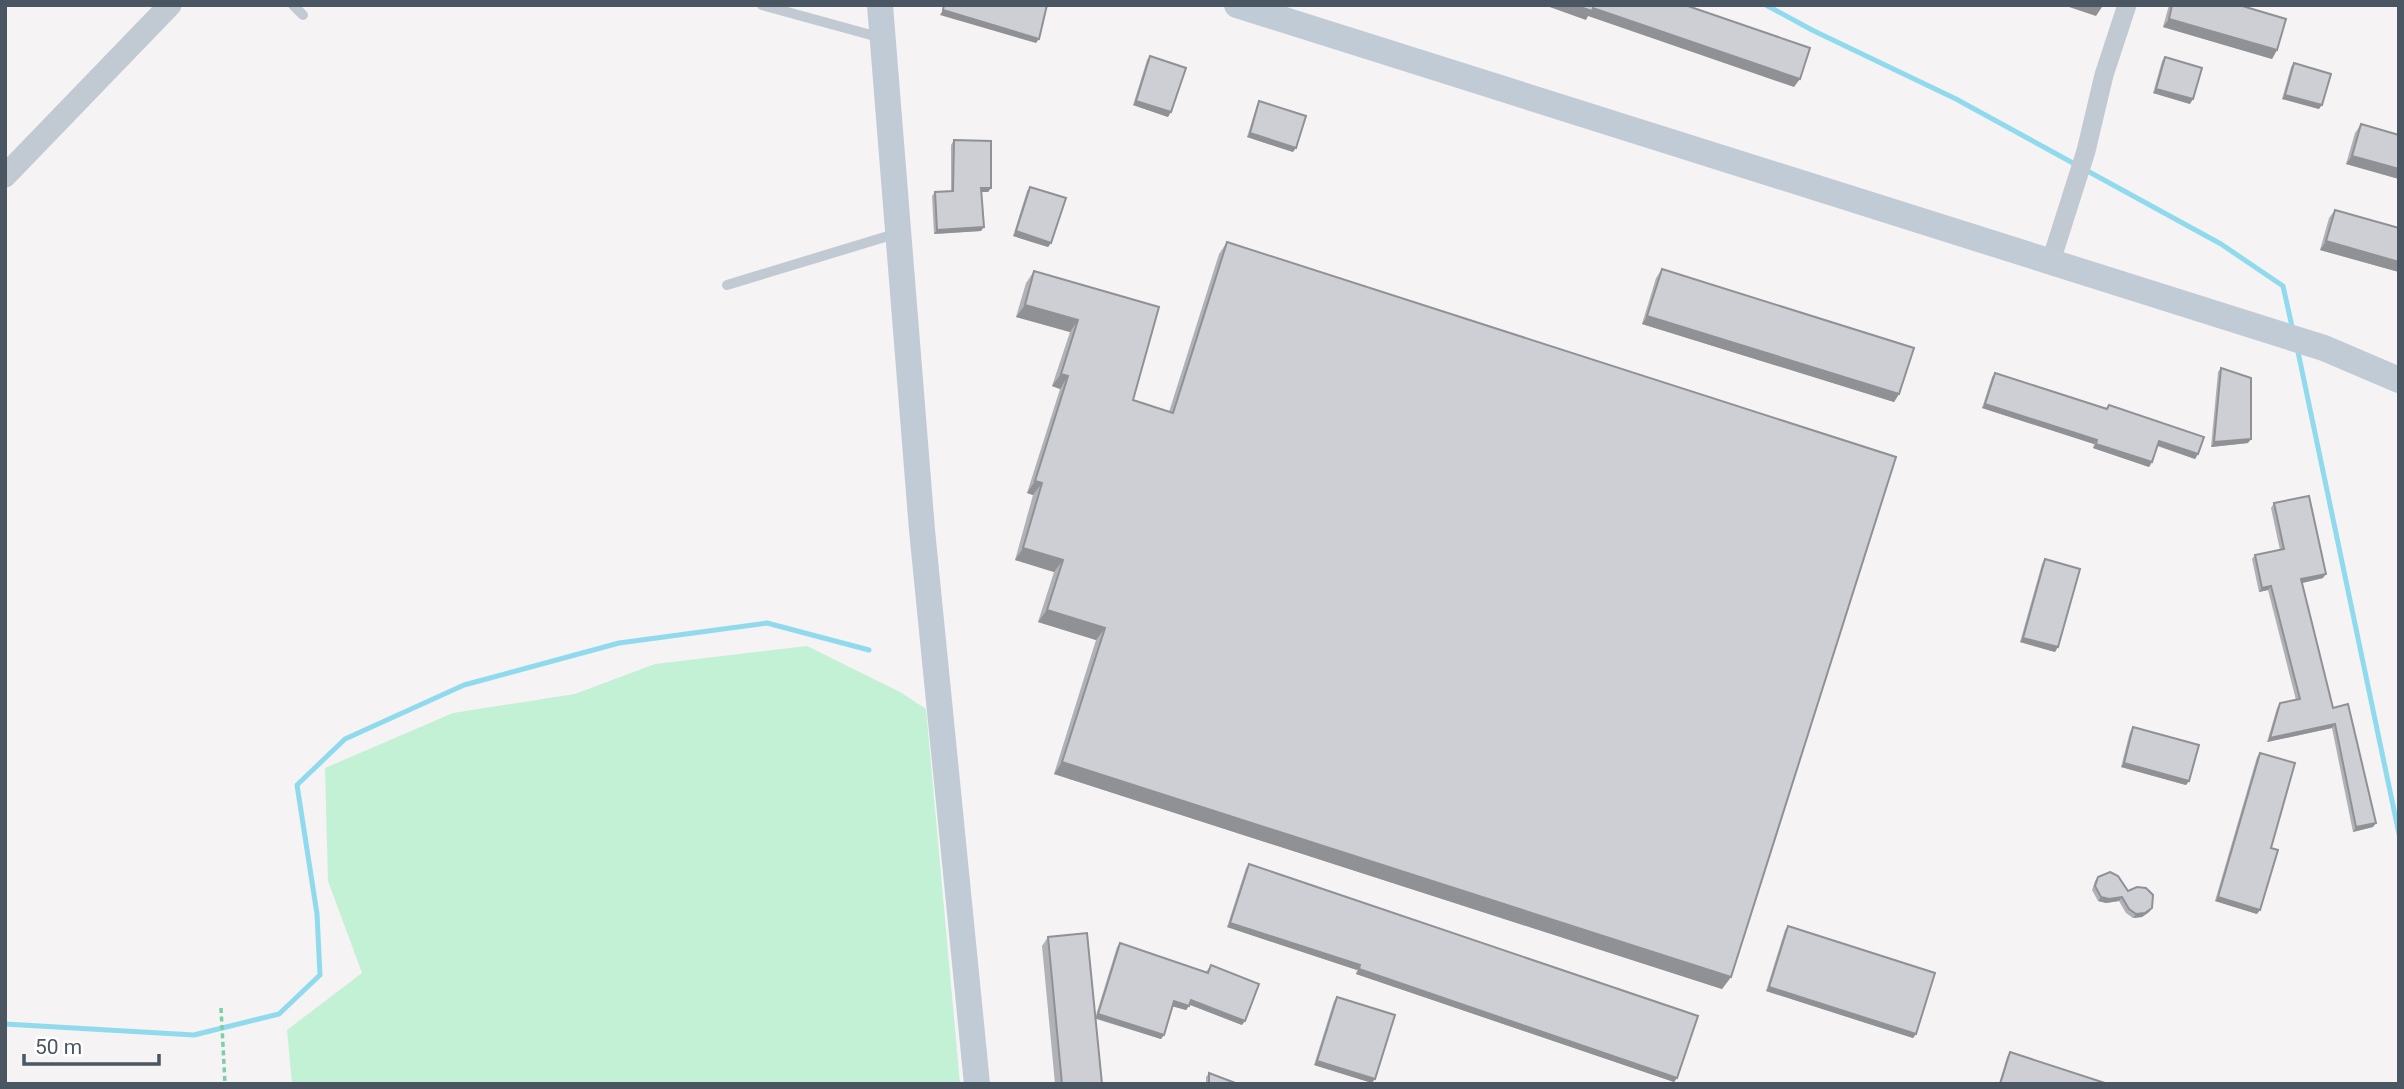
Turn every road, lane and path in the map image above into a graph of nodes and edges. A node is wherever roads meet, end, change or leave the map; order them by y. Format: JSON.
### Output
{"nodes":[{"id":1,"x":170,"y":5,"type":"edge"},
{"id":2,"x":293,"y":5,"type":"edge"},
{"id":3,"x":762,"y":5,"type":"edge"},
{"id":4,"x":880,"y":5,"type":"edge"},
{"id":5,"x":1237,"y":5,"type":"edge"},
{"id":6,"x":2127,"y":5,"type":"edge"},
{"id":7,"x":303,"y":15,"type":"dead end"},
{"id":8,"x":882,"y":38,"type":"junction"},
{"id":9,"x":5,"y":176,"type":"edge"},
{"id":10,"x":898,"y":233,"type":"junction"},
{"id":11,"x":2051,"y":261,"type":"junction"},
{"id":12,"x":727,"y":285,"type":"dead end"},
{"id":13,"x":2399,"y":380,"type":"edge"},
{"id":14,"x":220,"y":1008,"type":"dead end"},
{"id":15,"x":225,"y":1084,"type":"edge"},
{"id":16,"x":977,"y":1084,"type":"edge"}],
"edges":[{"from":1,"to":9,"type":"street"},
{"from":2,"to":7,"type":"lane"},
{"from":3,"to":8,"type":"lane"},
{"from":4,"to":8,"type":"main road"},
{"from":5,"to":11,"type":"main road"},
{"from":6,"to":11,"type":"street"},
{"from":8,"to":10,"type":"main road"},
{"from":10,"to":12,"type":"lane"},
{"from":10,"to":16,"type":"main road"},
{"from":11,"to":13,"type":"main road"},
{"from":14,"to":15,"type":"path"}]}
